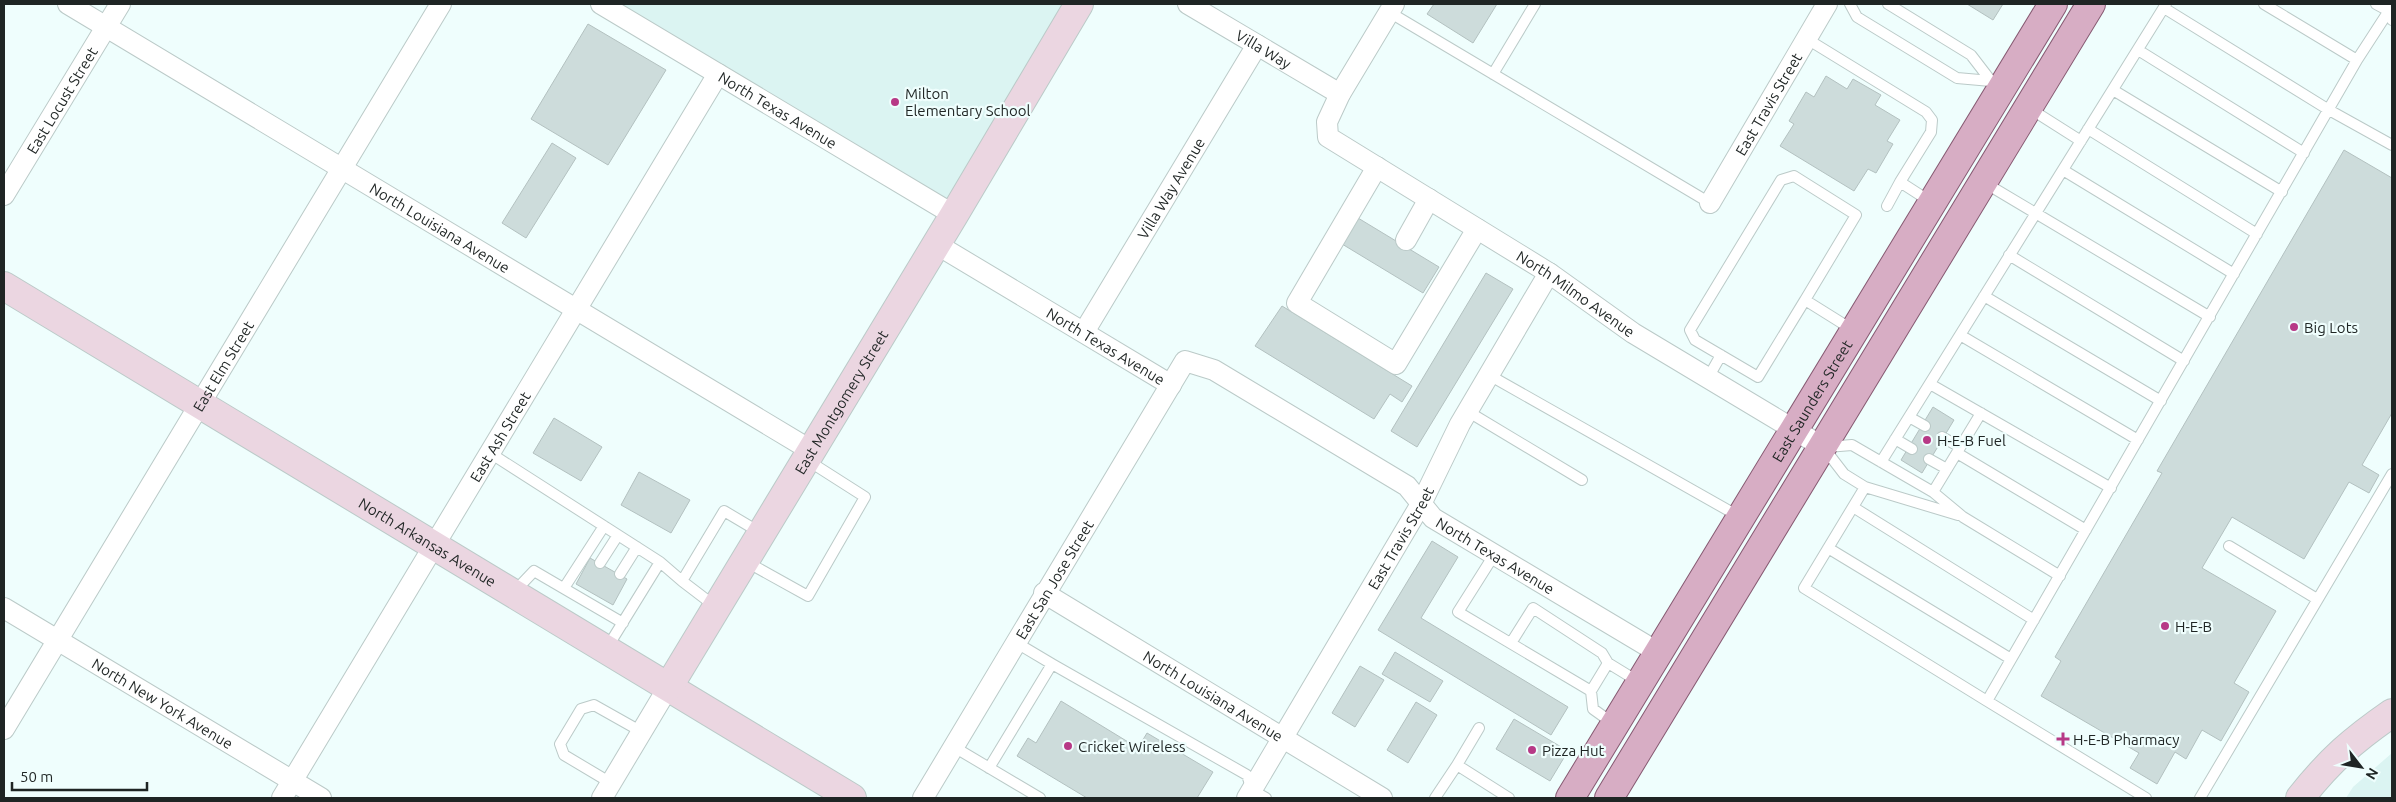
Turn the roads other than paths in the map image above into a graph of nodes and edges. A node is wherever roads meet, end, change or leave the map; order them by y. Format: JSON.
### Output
{"nodes":[{"id":1,"x":68,"y":4,"type":"edge"},
{"id":2,"x":120,"y":4,"type":"edge"},
{"id":3,"x":441,"y":4,"type":"edge"},
{"id":4,"x":601,"y":4,"type":"edge"},
{"id":5,"x":1079,"y":4,"type":"edge"},
{"id":6,"x":1188,"y":4,"type":"edge"},
{"id":7,"x":1535,"y":4,"type":"edge"},
{"id":8,"x":1827,"y":4,"type":"edge"},
{"id":9,"x":1850,"y":4,"type":"edge"},
{"id":10,"x":1888,"y":4,"type":"edge"},
{"id":11,"x":2053,"y":4,"type":"edge"},
{"id":12,"x":2091,"y":4,"type":"edge"},
{"id":13,"x":2264,"y":4,"type":"edge"},
{"id":14,"x":2376,"y":4,"type":"edge"},
{"id":15,"x":2165,"y":6,"type":"edge"},
{"id":16,"x":1391,"y":8,"type":"edge"},
{"id":17,"x":2391,"y":12,"type":"edge"},
{"id":18,"x":106,"y":27,"type":"junction"},
{"id":19,"x":1807,"y":38,"type":"junction"},
{"id":20,"x":1257,"y":45,"type":"junction"},
{"id":21,"x":2138,"y":50,"type":"junction"},
{"id":22,"x":2358,"y":60,"type":"junction"},
{"id":23,"x":718,"y":74,"type":"junction"},
{"id":24,"x":1493,"y":74,"type":"junction"},
{"id":25,"x":1997,"y":84,"type":"junction"},
{"id":26,"x":2113,"y":90,"type":"junction"},
{"id":27,"x":1340,"y":94,"type":"junction"},
{"id":28,"x":2028,"y":107,"type":"junction"},
{"id":29,"x":2329,"y":110,"type":"junction"},
{"id":30,"x":2088,"y":129,"type":"junction"},
{"id":31,"x":2081,"y":141,"type":"junction"},
{"id":32,"x":2392,"y":145,"type":"edge"},
{"id":33,"x":2304,"y":153,"type":"junction"},
{"id":34,"x":1377,"y":167,"type":"junction"},
{"id":35,"x":342,"y":169,"type":"junction"},
{"id":36,"x":2063,"y":170,"type":"junction"},
{"id":37,"x":1900,"y":182,"type":"junction"},
{"id":38,"x":1977,"y":192,"type":"junction"},
{"id":39,"x":2282,"y":192,"type":"junction"},
{"id":40,"x":4,"y":195,"type":"edge"},
{"id":41,"x":1429,"y":199,"type":"junction"},
{"id":42,"x":1932,"y":202,"type":"junction"},
{"id":43,"x":1710,"y":203,"type":"joint"},
{"id":44,"x":1887,"y":206,"type":"dead end"},
{"id":45,"x":2036,"y":212,"type":"junction"},
{"id":46,"x":954,"y":215,"type":"junction"},
{"id":47,"x":1477,"y":229,"type":"junction"},
{"id":48,"x":2257,"y":234,"type":"junction"},
{"id":49,"x":1406,"y":240,"type":"dead end"},
{"id":50,"x":936,"y":244,"type":"junction"},
{"id":51,"x":2009,"y":255,"type":"junction"},
{"id":52,"x":1549,"y":273,"type":"junction"},
{"id":53,"x":2234,"y":274,"type":"junction"},
{"id":54,"x":4,"y":286,"type":"edge"},
{"id":55,"x":1984,"y":296,"type":"junction"},
{"id":56,"x":1805,"y":300,"type":"junction"},
{"id":57,"x":576,"y":310,"type":"junction"},
{"id":58,"x":2210,"y":317,"type":"junction"},
{"id":59,"x":1854,"y":330,"type":"junction"},
{"id":60,"x":1084,"y":332,"type":"junction"},
{"id":61,"x":1960,"y":335,"type":"junction"},
{"id":62,"x":1721,"y":355,"type":"junction"},
{"id":63,"x":1185,"y":361,"type":"joint"},
{"id":64,"x":2184,"y":361,"type":"junction"},
{"id":65,"x":1489,"y":375,"type":"junction"},
{"id":66,"x":1708,"y":378,"type":"junction"},
{"id":67,"x":1930,"y":384,"type":"junction"},
{"id":68,"x":1171,"y":385,"type":"junction"},
{"id":69,"x":2160,"y":401,"type":"junction"},
{"id":70,"x":200,"y":404,"type":"junction"},
{"id":71,"x":1467,"y":411,"type":"junction"},
{"id":72,"x":1980,"y":413,"type":"junction"},
{"id":73,"x":1909,"y":417,"type":"junction"},
{"id":74,"x":1925,"y":426,"type":"dead end"},
{"id":75,"x":1794,"y":429,"type":"junction"},
{"id":76,"x":1942,"y":437,"type":"dead end"},
{"id":77,"x":1895,"y":439,"type":"junction"},
{"id":78,"x":2138,"y":440,"type":"junction"},
{"id":79,"x":1823,"y":447,"type":"junction"},
{"id":80,"x":1912,"y":448,"type":"dead end"},
{"id":81,"x":1959,"y":450,"type":"junction"},
{"id":82,"x":490,"y":453,"type":"junction"},
{"id":83,"x":809,"y":455,"type":"junction"},
{"id":84,"x":1929,"y":458,"type":"dead end"},
{"id":85,"x":1881,"y":462,"type":"junction"},
{"id":86,"x":1947,"y":469,"type":"junction"},
{"id":87,"x":2392,"y":474,"type":"edge"},
{"id":88,"x":1582,"y":480,"type":"dead end"},
{"id":89,"x":1865,"y":487,"type":"junction"},
{"id":90,"x":2111,"y":488,"type":"junction"},
{"id":91,"x":1933,"y":492,"type":"junction"},
{"id":92,"x":1421,"y":504,"type":"junction"},
{"id":93,"x":1853,"y":507,"type":"junction"},
{"id":94,"x":1963,"y":517,"type":"junction"},
{"id":95,"x":1741,"y":518,"type":"junction"},
{"id":96,"x":604,"y":526,"type":"junction"},
{"id":97,"x":2086,"y":530,"type":"junction"},
{"id":98,"x":762,"y":533,"type":"junction"},
{"id":99,"x":618,"y":535,"type":"junction"},
{"id":100,"x":434,"y":546,"type":"junction"},
{"id":101,"x":2229,"y":546,"type":"dead end"},
{"id":102,"x":637,"y":547,"type":"junction"},
{"id":103,"x":1828,"y":548,"type":"junction"},
{"id":104,"x":1494,"y":555,"type":"junction"},
{"id":105,"x":745,"y":561,"type":"junction"},
{"id":106,"x":660,"y":562,"type":"junction"},
{"id":107,"x":600,"y":563,"type":"dead end"},
{"id":108,"x":620,"y":574,"type":"dead end"},
{"id":109,"x":2060,"y":576,"type":"junction"},
{"id":110,"x":682,"y":581,"type":"junction"},
{"id":111,"x":564,"y":588,"type":"junction"},
{"id":112,"x":514,"y":592,"type":"junction"},
{"id":113,"x":1044,"y":593,"type":"junction"},
{"id":114,"x":2317,"y":600,"type":"junction"},
{"id":115,"x":1689,"y":604,"type":"junction"},
{"id":116,"x":4,"y":608,"type":"edge"},
{"id":117,"x":717,"y":608,"type":"junction"},
{"id":118,"x":2034,"y":620,"type":"junction"},
{"id":119,"x":623,"y":623,"type":"junction"},
{"id":120,"x":57,"y":640,"type":"junction"},
{"id":121,"x":1015,"y":642,"type":"junction"},
{"id":122,"x":1511,"y":644,"type":"junction"},
{"id":123,"x":607,"y":649,"type":"junction"},
{"id":124,"x":1659,"y":653,"type":"junction"},
{"id":125,"x":2011,"y":659,"type":"junction"},
{"id":126,"x":1608,"y":663,"type":"junction"},
{"id":127,"x":1052,"y":664,"type":"junction"},
{"id":128,"x":1640,"y":683,"type":"junction"},
{"id":129,"x":670,"y":686,"type":"junction"},
{"id":130,"x":1592,"y":691,"type":"junction"},
{"id":131,"x":1987,"y":702,"type":"junction"},
{"id":132,"x":2392,"y":713,"type":"edge"},
{"id":133,"x":1615,"y":725,"type":"junction"},
{"id":134,"x":1479,"y":728,"type":"dead end"},
{"id":135,"x":4,"y":729,"type":"edge"},
{"id":136,"x":642,"y":732,"type":"junction"},
{"id":137,"x":1284,"y":738,"type":"junction"},
{"id":138,"x":954,"y":747,"type":"junction"},
{"id":139,"x":1457,"y":765,"type":"junction"},
{"id":140,"x":989,"y":768,"type":"junction"},
{"id":141,"x":292,"y":781,"type":"junction"},
{"id":142,"x":606,"y":791,"type":"edge"},
{"id":143,"x":1255,"y":795,"type":"edge"},
{"id":144,"x":1376,"y":797,"type":"edge"},
{"id":145,"x":282,"y":798,"type":"edge"},
{"id":146,"x":320,"y":798,"type":"edge"},
{"id":147,"x":852,"y":798,"type":"edge"},
{"id":148,"x":923,"y":798,"type":"edge"},
{"id":149,"x":1040,"y":798,"type":"edge"},
{"id":150,"x":1435,"y":798,"type":"edge"},
{"id":151,"x":1509,"y":798,"type":"edge"},
{"id":152,"x":1570,"y":798,"type":"edge"},
{"id":153,"x":1588,"y":798,"type":"edge"},
{"id":154,"x":1609,"y":798,"type":"edge"},
{"id":155,"x":2146,"y":798,"type":"edge"},
{"id":156,"x":2200,"y":798,"type":"edge"},
{"id":157,"x":2300,"y":798,"type":"edge"}],
"edges":[{"from":1,"to":18,"type":"street","name":"North Louisiana Avenue"},
{"from":2,"to":18,"type":"street","name":"East Locust Street"},
{"from":3,"to":35,"type":"street","name":"East Elm Street"},
{"from":4,"to":23,"type":"street","name":"North Texas Avenue"},
{"from":5,"to":46,"type":"main road","name":"East Montgomery Street"},
{"from":6,"to":20,"type":"street","name":"Villa Way"},
{"from":7,"to":24,"type":"lane"},
{"from":8,"to":19,"type":"street","name":"East Travis Street"},
{"from":9,"to":25,"type":"lane"},
{"from":10,"to":25,"type":"lane"},
{"from":11,"to":25,"type":"main road","name":"East Saunders Street"},
{"from":12,"to":28,"type":"main road"},
{"from":13,"to":22,"type":"lane"},
{"from":14,"to":17,"type":"lane"},
{"from":15,"to":21,"type":"lane"},
{"from":15,"to":29,"type":"lane"},
{"from":16,"to":24,"type":"lane"},
{"from":16,"to":27,"type":"street"},
{"from":17,"to":22,"type":"lane"},
{"from":18,"to":35,"type":"street","name":"North Louisiana Avenue"},
{"from":18,"to":40,"type":"street","name":"East Locust Street"},
{"from":19,"to":37,"type":"lane"},
{"from":19,"to":43,"type":"street","name":"East Travis Street"},
{"from":20,"to":27,"type":"street","name":"Villa Way"},
{"from":20,"to":60,"type":"street","name":"Villa Way Avenue"},
{"from":21,"to":26,"type":"lane"},
{"from":21,"to":33,"type":"lane"},
{"from":22,"to":29,"type":"lane"},
{"from":23,"to":46,"type":"street","name":"North Texas Avenue"},
{"from":23,"to":57,"type":"street","name":"East Ash Street"},
{"from":24,"to":43,"type":"lane"},
{"from":25,"to":38,"type":"main road"},
{"from":25,"to":42,"type":"main road","name":"East Saunders Street"},
{"from":26,"to":30,"type":"lane"},
{"from":26,"to":39,"type":"lane"},
{"from":27,"to":34,"type":"street","name":"North Milmo Avenue"},
{"from":28,"to":31,"type":"lane"},
{"from":28,"to":38,"type":"main road"},
{"from":29,"to":32,"type":"lane"},
{"from":29,"to":33,"type":"lane"},
{"from":30,"to":31,"type":"lane"},
{"from":30,"to":48,"type":"lane"},
{"from":31,"to":36,"type":"lane"},
{"from":33,"to":39,"type":"lane"},
{"from":34,"to":41,"type":"street","name":"North Milmo Avenue"},
{"from":34,"to":47,"type":"street"},
{"from":35,"to":57,"type":"street","name":"North Louisiana Avenue"},
{"from":35,"to":70,"type":"street","name":"East Elm Street"},
{"from":36,"to":45,"type":"lane"},
{"from":36,"to":53,"type":"lane"},
{"from":37,"to":42,"type":"lane"},
{"from":37,"to":44,"type":"lane"},
{"from":38,"to":45,"type":"lane"},
{"from":38,"to":79,"type":"main road"},
{"from":39,"to":48,"type":"lane"},
{"from":41,"to":47,"type":"street","name":"North Milmo Avenue"},
{"from":41,"to":49,"type":"street"},
{"from":42,"to":59,"type":"main road","name":"East Saunders Street"},
{"from":45,"to":51,"type":"lane"},
{"from":45,"to":58,"type":"lane"},
{"from":46,"to":50,"type":"main road","name":"East Montgomery Street"},
{"from":47,"to":52,"type":"street","name":"North Milmo Avenue"},
{"from":48,"to":53,"type":"lane"},
{"from":50,"to":60,"type":"street","name":"North Texas Avenue"},
{"from":50,"to":83,"type":"main road","name":"East Montgomery Street"},
{"from":51,"to":55,"type":"lane"},
{"from":51,"to":64,"type":"lane"},
{"from":52,"to":65,"type":"street","name":"East Travis Street"},
{"from":52,"to":66,"type":"street","name":"North Milmo Avenue"},
{"from":53,"to":58,"type":"lane"},
{"from":54,"to":70,"type":"main road","name":"North Arkansas Avenue"},
{"from":55,"to":61,"type":"lane"},
{"from":55,"to":69,"type":"lane"},
{"from":56,"to":59,"type":"lane"},
{"from":56,"to":62,"type":"lane"},
{"from":56,"to":62,"type":"lane"},
{"from":57,"to":82,"type":"street","name":"East Ash Street"},
{"from":57,"to":83,"type":"street","name":"North Louisiana Avenue"},
{"from":58,"to":64,"type":"lane"},
{"from":59,"to":75,"type":"main road","name":"East Saunders Street"},
{"from":60,"to":68,"type":"street","name":"North Texas Avenue"},
{"from":61,"to":67,"type":"lane"},
{"from":61,"to":78,"type":"lane"},
{"from":62,"to":66,"type":"lane"},
{"from":63,"to":68,"type":"street","name":"East San Jose Street"},
{"from":63,"to":92,"type":"street","name":"North Texas Avenue"},
{"from":64,"to":69,"type":"lane"},
{"from":65,"to":71,"type":"street","name":"East Travis Street"},
{"from":65,"to":95,"type":"lane"},
{"from":66,"to":75,"type":"street","name":"North Milmo Avenue"},
{"from":67,"to":72,"type":"lane"},
{"from":67,"to":73,"type":"lane"},
{"from":68,"to":113,"type":"street","name":"East San Jose Street"},
{"from":69,"to":78,"type":"lane"},
{"from":70,"to":100,"type":"main road","name":"North Arkansas Avenue"},
{"from":70,"to":120,"type":"street","name":"East Elm Street"},
{"from":71,"to":88,"type":"lane"},
{"from":71,"to":92,"type":"street","name":"East Travis Street"},
{"from":72,"to":81,"type":"lane"},
{"from":72,"to":90,"type":"lane"},
{"from":73,"to":74,"type":"lane"},
{"from":73,"to":77,"type":"lane"},
{"from":75,"to":79,"type":"street","name":"North Milmo Avenue"},
{"from":75,"to":95,"type":"main road","name":"East Saunders Street"},
{"from":76,"to":81,"type":"lane"},
{"from":77,"to":80,"type":"lane"},
{"from":77,"to":85,"type":"lane"},
{"from":78,"to":90,"type":"lane"},
{"from":79,"to":85,"type":"lane"},
{"from":79,"to":89,"type":"lane"},
{"from":79,"to":154,"type":"main road"},
{"from":81,"to":86,"type":"lane"},
{"from":81,"to":97,"type":"lane"},
{"from":82,"to":96,"type":"lane"},
{"from":82,"to":100,"type":"street","name":"East Ash Street"},
{"from":83,"to":98,"type":"main road","name":"East Montgomery Street"},
{"from":83,"to":105,"type":"lane"},
{"from":84,"to":86,"type":"lane"},
{"from":85,"to":91,"type":"lane"},
{"from":86,"to":91,"type":"lane"},
{"from":87,"to":114,"type":"lane"},
{"from":89,"to":93,"type":"lane"},
{"from":89,"to":94,"type":"lane"},
{"from":90,"to":97,"type":"lane"},
{"from":91,"to":94,"type":"lane"},
{"from":92,"to":104,"type":"street","name":"North Texas Avenue"},
{"from":92,"to":137,"type":"street","name":"East Travis Street"},
{"from":93,"to":103,"type":"lane"},
{"from":93,"to":118,"type":"lane"},
{"from":94,"to":109,"type":"lane"},
{"from":95,"to":115,"type":"main road","name":"East Saunders Street"},
{"from":96,"to":99,"type":"lane"},
{"from":96,"to":111,"type":"lane"},
{"from":97,"to":109,"type":"lane"},
{"from":98,"to":105,"type":"main road","name":"East Montgomery Street"},
{"from":98,"to":110,"type":"lane"},
{"from":99,"to":102,"type":"lane"},
{"from":99,"to":107,"type":"lane"},
{"from":100,"to":112,"type":"main road","name":"North Arkansas Avenue"},
{"from":100,"to":141,"type":"street","name":"East Ash Street"},
{"from":101,"to":114,"type":"lane"},
{"from":102,"to":106,"type":"lane"},
{"from":102,"to":108,"type":"lane"},
{"from":103,"to":125,"type":"lane"},
{"from":103,"to":131,"type":"lane"},
{"from":104,"to":122,"type":"lane"},
{"from":104,"to":124,"type":"street","name":"North Texas Avenue"},
{"from":105,"to":117,"type":"main road","name":"East Montgomery Street"},
{"from":106,"to":110,"type":"lane"},
{"from":106,"to":119,"type":"lane"},
{"from":109,"to":118,"type":"lane"},
{"from":110,"to":117,"type":"lane"},
{"from":111,"to":112,"type":"lane"},
{"from":111,"to":119,"type":"lane"},
{"from":112,"to":123,"type":"main road","name":"North Arkansas Avenue"},
{"from":113,"to":121,"type":"street","name":"East San Jose Street"},
{"from":113,"to":137,"type":"street","name":"North Louisiana Avenue"},
{"from":114,"to":156,"type":"lane"},
{"from":115,"to":124,"type":"main road","name":"East Saunders Street"},
{"from":115,"to":153,"type":"main road"},
{"from":116,"to":120,"type":"street","name":"North New York Avenue"},
{"from":117,"to":129,"type":"main road","name":"East Montgomery Street"},
{"from":118,"to":125,"type":"lane"},
{"from":119,"to":123,"type":"lane"},
{"from":120,"to":135,"type":"street","name":"East Elm Street"},
{"from":120,"to":141,"type":"street","name":"North New York Avenue"},
{"from":121,"to":127,"type":"lane"},
{"from":121,"to":138,"type":"street","name":"East San Jose Street"},
{"from":122,"to":126,"type":"lane"},
{"from":122,"to":130,"type":"lane"},
{"from":123,"to":129,"type":"main road","name":"North Arkansas Avenue"},
{"from":124,"to":128,"type":"main road","name":"East Saunders Street"},
{"from":125,"to":131,"type":"lane"},
{"from":126,"to":128,"type":"lane"},
{"from":126,"to":130,"type":"lane"},
{"from":127,"to":140,"type":"lane"},
{"from":127,"to":143,"type":"lane"},
{"from":128,"to":133,"type":"main road","name":"East Saunders Street"},
{"from":129,"to":136,"type":"street","name":"East Montgomery Street"},
{"from":129,"to":147,"type":"main road","name":"North Arkansas Avenue"},
{"from":130,"to":133,"type":"lane"},
{"from":131,"to":155,"type":"lane"},
{"from":132,"to":157,"type":"main road"},
{"from":133,"to":152,"type":"main road","name":"East Saunders Street"},
{"from":134,"to":139,"type":"lane"},
{"from":136,"to":142,"type":"street","name":"East Montgomery Street"},
{"from":136,"to":142,"type":"lane"},
{"from":137,"to":143,"type":"street","name":"East Travis Street"},
{"from":137,"to":144,"type":"street","name":"North Louisiana Avenue"},
{"from":138,"to":140,"type":"lane"},
{"from":138,"to":148,"type":"street","name":"East San Jose Street"},
{"from":139,"to":150,"type":"lane"},
{"from":139,"to":151,"type":"lane"},
{"from":140,"to":149,"type":"lane"},
{"from":141,"to":145,"type":"street","name":"East Ash Street"},
{"from":141,"to":146,"type":"street","name":"North New York Avenue"}]}
